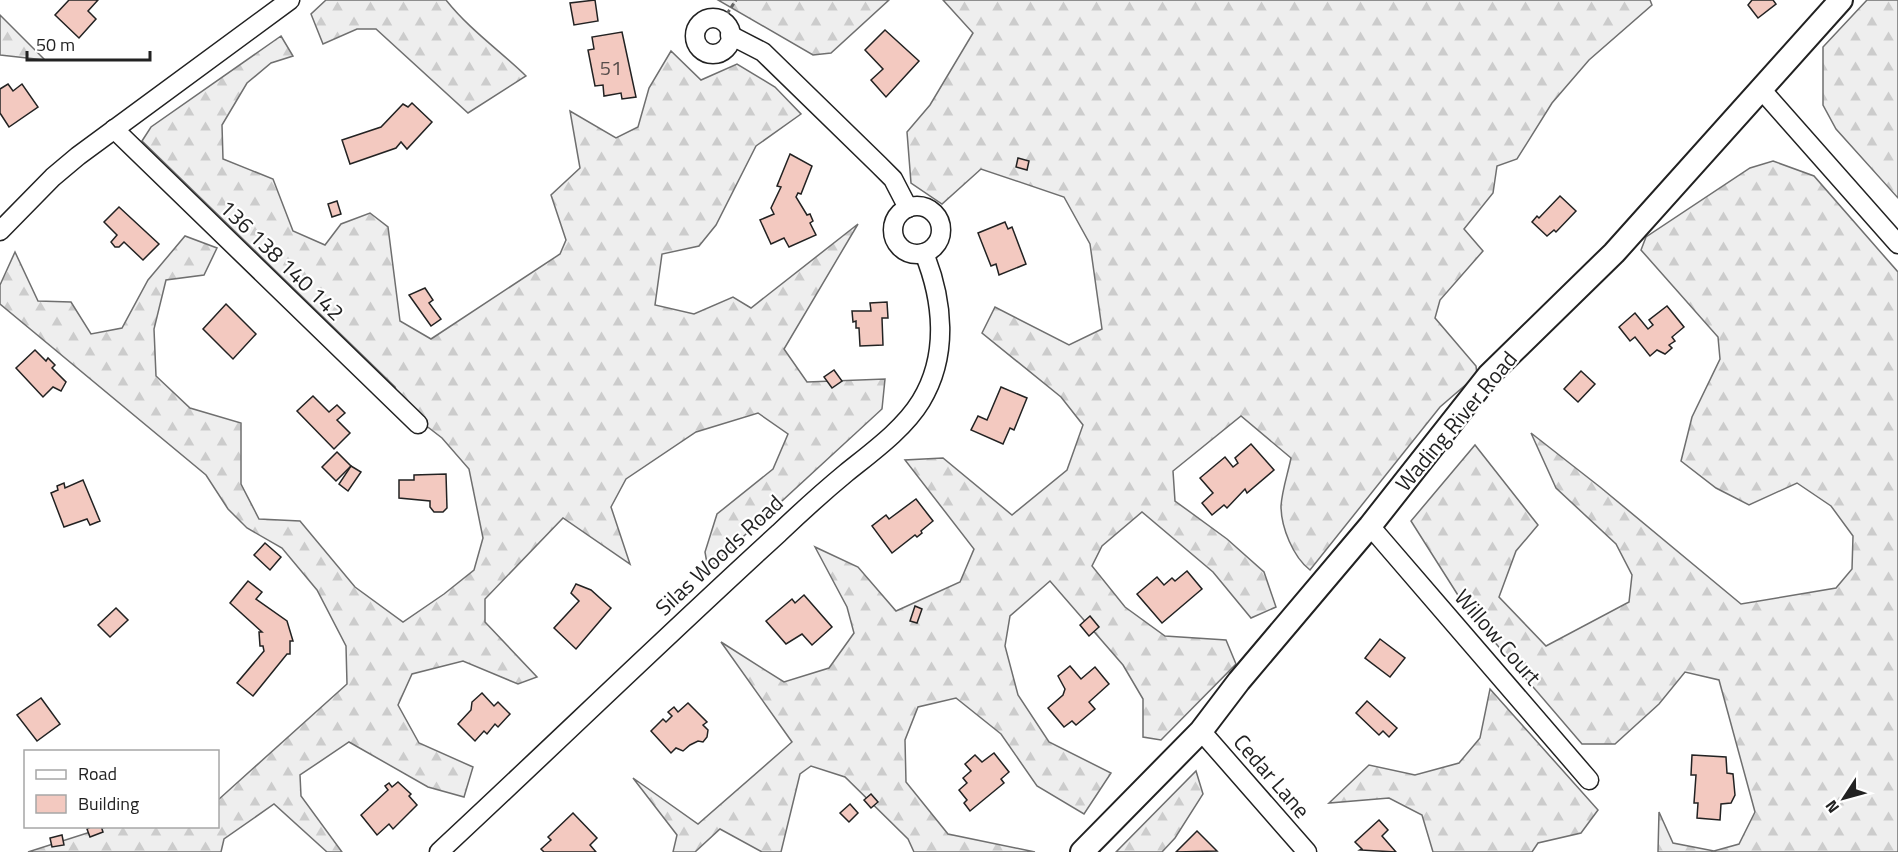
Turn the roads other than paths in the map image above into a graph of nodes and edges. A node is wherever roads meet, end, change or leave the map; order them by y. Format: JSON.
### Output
{"nodes":[{"id":1,"x":290,"y":0,"type":"edge"},
{"id":2,"x":1841,"y":0,"type":"edge"},
{"id":3,"x":726,"y":28,"type":"road end"},
{"id":4,"x":1760,"y":88,"type":"junction"},
{"id":5,"x":114,"y":129,"type":"junction"},
{"id":6,"x":908,"y":208,"type":"junction"},
{"id":7,"x":0,"y":231,"type":"edge"},
{"id":8,"x":1898,"y":244,"type":"edge"},
{"id":9,"x":924,"y":253,"type":"junction"},
{"id":10,"x":418,"y":424,"type":"dead end"},
{"id":11,"x":1370,"y":526,"type":"junction"},
{"id":12,"x":1201,"y":731,"type":"junction"},
{"id":13,"x":1589,"y":780,"type":"dead end"},
{"id":14,"x":439,"y":852,"type":"edge"},
{"id":15,"x":1082,"y":852,"type":"edge"},
{"id":16,"x":1307,"y":852,"type":"edge"}],
"edges":[{"from":1,"to":5,"type":"street"},
{"from":2,"to":4,"type":"main road","name":"Wading River Road"},
{"from":3,"to":6,"type":"street"},
{"from":4,"to":8,"type":"street"},
{"from":4,"to":11,"type":"main road","name":"Wading River Road"},
{"from":5,"to":7,"type":"street"},
{"from":5,"to":10,"type":"street","name":"136 138 140 142"},
{"from":6,"to":9,"type":"street"},
{"from":6,"to":9,"type":"street"},
{"from":9,"to":14,"type":"street","name":"Silas Woods Road"},
{"from":11,"to":12,"type":"main road","name":"Wading River Road"},
{"from":11,"to":13,"type":"street","name":"Willow Court"},
{"from":12,"to":15,"type":"main road","name":"Wading River Road"},
{"from":12,"to":16,"type":"street","name":"Cedar Lane"}]}
